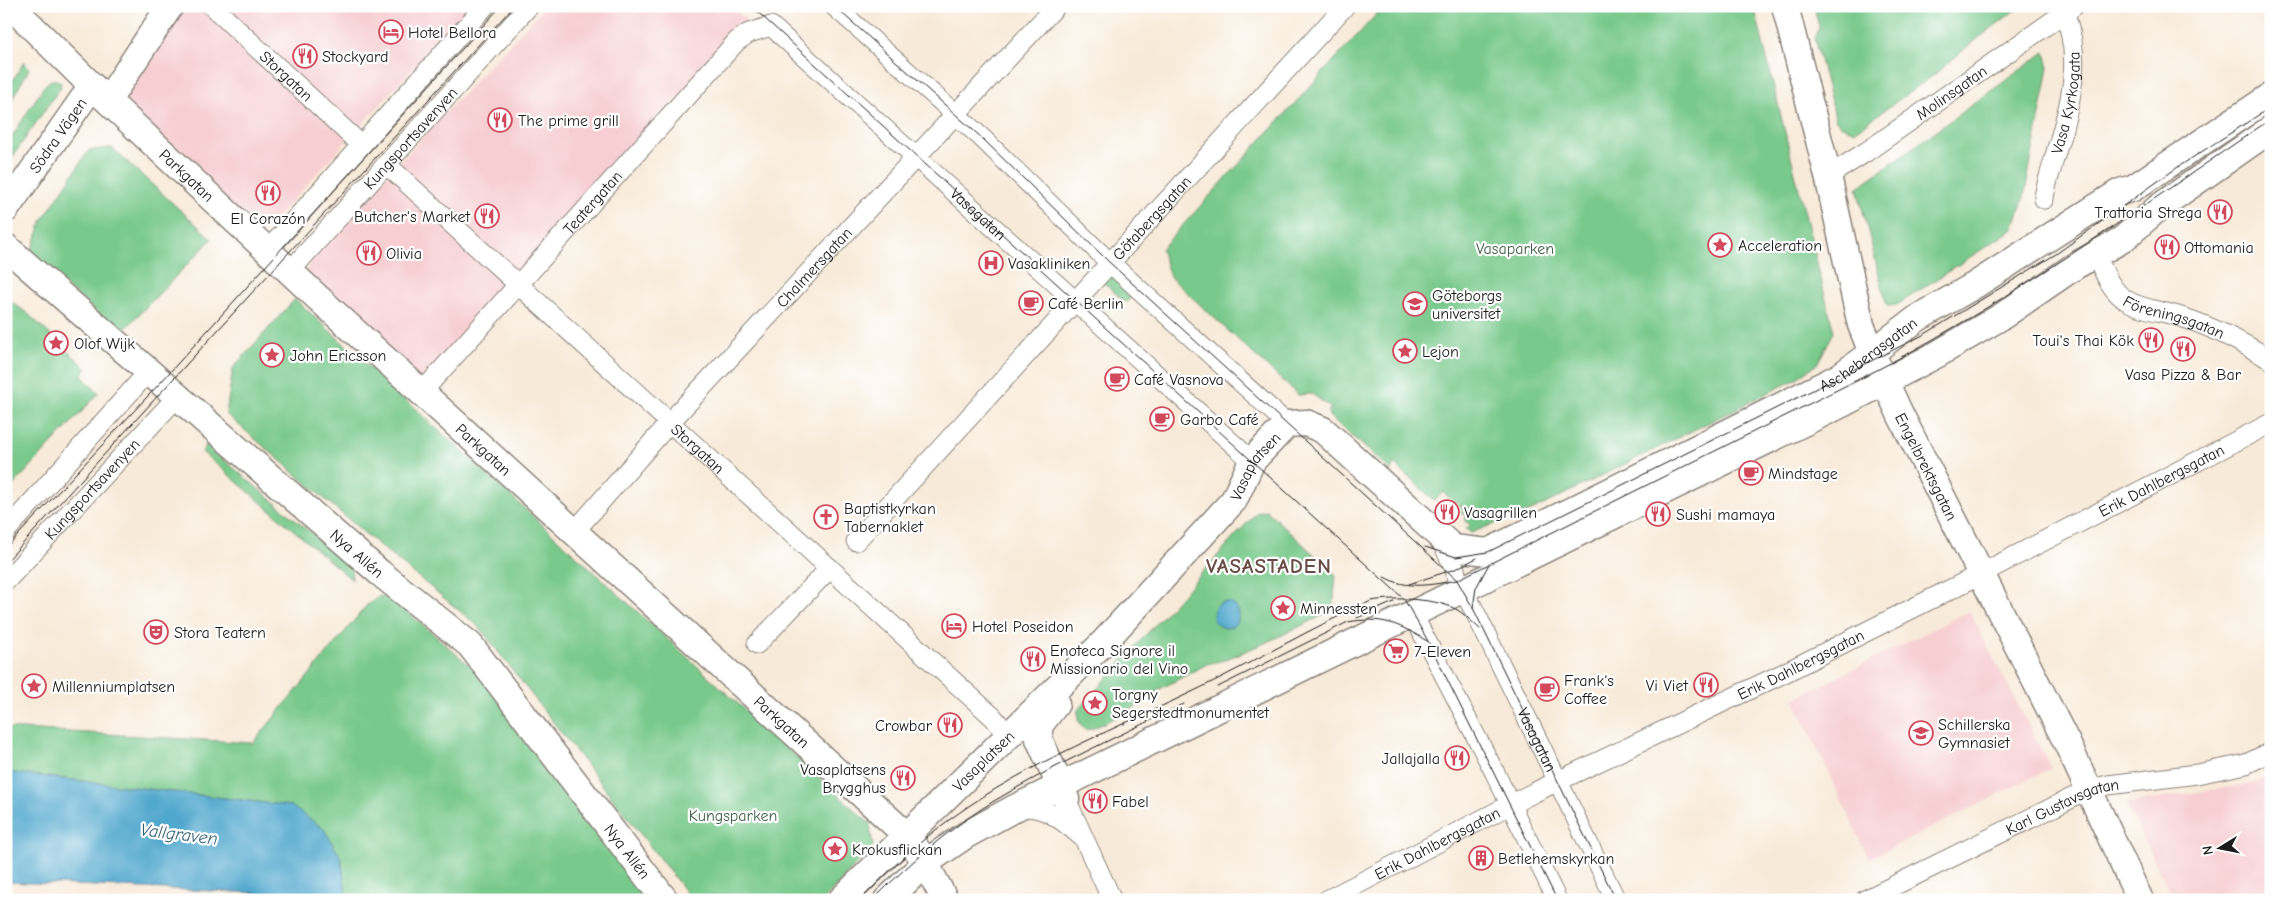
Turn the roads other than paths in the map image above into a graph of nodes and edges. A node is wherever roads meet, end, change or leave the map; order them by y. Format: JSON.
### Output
{"nodes":[{"id":1,"x":11,"y":6,"type":"edge"},
{"id":2,"x":170,"y":6,"type":"edge"},
{"id":3,"x":212,"y":6,"type":"edge"},
{"id":4,"x":485,"y":6,"type":"edge"},
{"id":5,"x":529,"y":6,"type":"edge"},
{"id":6,"x":834,"y":6,"type":"edge"},
{"id":7,"x":1056,"y":6,"type":"edge"},
{"id":8,"x":1345,"y":6,"type":"edge"},
{"id":9,"x":1785,"y":6,"type":"edge"},
{"id":10,"x":2066,"y":8,"type":"edge"},
{"id":11,"x":771,"y":26,"type":"joint"},
{"id":12,"x":100,"y":93,"type":"junction"},
{"id":13,"x":2271,"y":96,"type":"edge"},
{"id":14,"x":956,"y":114,"type":"junction"},
{"id":15,"x":2271,"y":129,"type":"edge"},
{"id":16,"x":361,"y":145,"type":"junction"},
{"id":17,"x":915,"y":157,"type":"junction"},
{"id":18,"x":386,"y":164,"type":"junction"},
{"id":19,"x":1828,"y":176,"type":"junction"},
{"id":20,"x":2044,"y":199,"type":"dead end"},
{"id":21,"x":6,"y":209,"type":"edge"},
{"id":22,"x":6,"y":247,"type":"edge"},
{"id":23,"x":268,"y":250,"type":"junction"},
{"id":24,"x":2096,"y":255,"type":"junction"},
{"id":25,"x":1109,"y":262,"type":"junction"},
{"id":26,"x":290,"y":270,"type":"junction"},
{"id":27,"x":519,"y":285,"type":"junction"},
{"id":28,"x":1074,"y":301,"type":"junction"},
{"id":29,"x":1872,"y":354,"type":"junction"},
{"id":30,"x":2271,"y":360,"type":"edge"},
{"id":31,"x":149,"y":371,"type":"junction"},
{"id":32,"x":1884,"y":383,"type":"junction"},
{"id":33,"x":422,"y":392,"type":"junction"},
{"id":34,"x":178,"y":396,"type":"junction"},
{"id":35,"x":670,"y":422,"type":"junction"},
{"id":36,"x":2271,"y":423,"type":"edge"},
{"id":37,"x":1287,"y":424,"type":"junction"},
{"id":38,"x":1252,"y":461,"type":"junction"},
{"id":39,"x":6,"y":531,"type":"edge"},
{"id":40,"x":574,"y":531,"type":"junction"},
{"id":41,"x":1442,"y":540,"type":"junction"},
{"id":42,"x":856,"y":541,"type":"dead end"},
{"id":43,"x":830,"y":568,"type":"junction"},
{"id":44,"x":1980,"y":574,"type":"junction"},
{"id":45,"x":6,"y":581,"type":"edge"},
{"id":46,"x":1460,"y":585,"type":"junction"},
{"id":47,"x":1412,"y":614,"type":"junction"},
{"id":48,"x":757,"y":644,"type":"dead end"},
{"id":49,"x":1102,"y":644,"type":"junction"},
{"id":50,"x":1009,"y":736,"type":"junction"},
{"id":51,"x":2271,"y":752,"type":"edge"},
{"id":52,"x":1558,"y":781,"type":"junction"},
{"id":53,"x":2088,"y":790,"type":"junction"},
{"id":54,"x":1063,"y":792,"type":"junction"},
{"id":55,"x":1511,"y":804,"type":"junction"},
{"id":56,"x":1015,"y":808,"type":"junction"},
{"id":57,"x":907,"y":836,"type":"junction"},
{"id":58,"x":1084,"y":838,"type":"junction"},
{"id":59,"x":925,"y":863,"type":"junction"},
{"id":60,"x":665,"y":900,"type":"edge"},
{"id":61,"x":841,"y":900,"type":"edge"},
{"id":62,"x":887,"y":900,"type":"edge"},
{"id":63,"x":945,"y":900,"type":"edge"},
{"id":64,"x":1112,"y":900,"type":"edge"},
{"id":65,"x":1327,"y":900,"type":"edge"},
{"id":66,"x":1557,"y":900,"type":"edge"},
{"id":67,"x":1616,"y":900,"type":"edge"},
{"id":68,"x":1865,"y":900,"type":"edge"},
{"id":69,"x":2140,"y":900,"type":"edge"}],
"edges":[{"from":1,"to":12,"type":"street","name":"Parkgatan"},
{"from":2,"to":12,"type":"street","name":"Södra Vägen"},
{"from":3,"to":16,"type":"street","name":"Storgatan"},
{"from":4,"to":16,"type":"street","name":"Kungsportsavenyen"},
{"from":5,"to":18,"type":"street","name":"Kungsportsavenyen"},
{"from":6,"to":14,"type":"street"},
{"from":7,"to":14,"type":"street","name":"Chalmersgatan"},
{"from":8,"to":25,"type":"street","name":"Götabergsgatan"},
{"from":9,"to":19,"type":"street","name":"Engelbrektsgatan"},
{"from":10,"to":19,"type":"street","name":"Molinsgatan"},
{"from":10,"to":20,"type":"street","name":"Vasa Kyrkogata"},
{"from":11,"to":17,"type":"street","name":"Vasagatan"},
{"from":11,"to":27,"type":"street","name":"Teatergatan"},
{"from":12,"to":21,"type":"street","name":"Södra Vägen"},
{"from":12,"to":23,"type":"street","name":"Parkgatan"},
{"from":13,"to":29,"type":"street","name":"Aschebergsgatan"},
{"from":14,"to":17,"type":"street","name":"Chalmersgatan"},
{"from":14,"to":25,"type":"street"},
{"from":15,"to":24,"type":"street","name":"Aschebergsgatan"},
{"from":16,"to":23,"type":"street","name":"Kungsportsavenyen"},
{"from":17,"to":28,"type":"street","name":"Vasagatan"},
{"from":17,"to":35,"type":"street","name":"Chalmersgatan"},
{"from":18,"to":26,"type":"street","name":"Kungsportsavenyen"},
{"from":18,"to":27,"type":"street","name":"Storgatan"},
{"from":19,"to":29,"type":"street","name":"Engelbrektsgatan"},
{"from":22,"to":31,"type":"street","name":"Nya Allén"},
{"from":23,"to":26,"type":"street","name":"Parkgatan"},
{"from":24,"to":30,"type":"street","name":"Föreningsgatan"},
{"from":24,"to":32,"type":"street","name":"Aschebergsgatan"},
{"from":25,"to":28,"type":"street","name":"Götabergsgatan"},
{"from":25,"to":37,"type":"street"},
{"from":26,"to":33,"type":"street","name":"Parkgatan"},
{"from":27,"to":33,"type":"street","name":"Teatergatan"},
{"from":27,"to":35,"type":"street","name":"Storgatan"},
{"from":28,"to":38,"type":"street","name":"Vasagatan"},
{"from":28,"to":42,"type":"street","name":"Götabergsgatan"},
{"from":29,"to":32,"type":"street","name":"Engelbrektsgatan"},
{"from":29,"to":41,"type":"street","name":"Aschebergsgatan"},
{"from":31,"to":34,"type":"street","name":"Nya Allén"},
{"from":31,"to":39,"type":"street"},
{"from":32,"to":44,"type":"street","name":"Engelbrektsgatan"},
{"from":32,"to":46,"type":"street","name":"Aschebergsgatan"},
{"from":33,"to":40,"type":"street","name":"Parkgatan"},
{"from":34,"to":45,"type":"street","name":"Kungsportsavenyen"},
{"from":34,"to":60,"type":"street","name":"Nya Allén"},
{"from":35,"to":40,"type":"street","name":"Chalmersgatan"},
{"from":35,"to":43,"type":"street","name":"Storgatan"},
{"from":36,"to":44,"type":"street","name":"Erik Dahlbergsgatan"},
{"from":37,"to":38,"type":"street","name":"Vasaplatsen"},
{"from":37,"to":41,"type":"street","name":"Vasaplatsen"},
{"from":38,"to":49,"type":"street","name":"Vasaplatsen"},
{"from":40,"to":57,"type":"street","name":"Parkgatan"},
{"from":41,"to":46,"type":"street","name":"Vasaplatsen"},
{"from":43,"to":48,"type":"street"},
{"from":43,"to":50,"type":"street","name":"Storgatan"},
{"from":44,"to":52,"type":"street","name":"Erik Dahlbergsgatan"},
{"from":44,"to":53,"type":"street","name":"Engelbrektsgatan"},
{"from":46,"to":47,"type":"street"},
{"from":46,"to":52,"type":"street","name":"Vasagatan"},
{"from":47,"to":54,"type":"street"},
{"from":47,"to":55,"type":"street"},
{"from":49,"to":50,"type":"street","name":"Vasaplatsen"},
{"from":49,"to":54,"type":"street","name":"Vasaplatsen"},
{"from":50,"to":57,"type":"street","name":"Vasaplatsen"},
{"from":51,"to":53,"type":"street","name":"Karl Gustavsgatan"},
{"from":52,"to":55,"type":"street","name":"Erik Dahlbergsgatan"},
{"from":52,"to":67,"type":"street","name":"Vasagatan"},
{"from":53,"to":68,"type":"street","name":"Karl Gustavsgatan"},
{"from":53,"to":69,"type":"street","name":"Engelbrektsgatan"},
{"from":54,"to":56,"type":"street"},
{"from":54,"to":58,"type":"street"},
{"from":55,"to":65,"type":"street","name":"Erik Dahlbergsgatan"},
{"from":55,"to":66,"type":"street"},
{"from":56,"to":58,"type":"street"},
{"from":56,"to":59,"type":"street"},
{"from":57,"to":59,"type":"street","name":"Parkgatan"},
{"from":57,"to":61,"type":"street","name":"Vasaplatsen"},
{"from":58,"to":64,"type":"street"},
{"from":59,"to":62,"type":"street"},
{"from":59,"to":63,"type":"street","name":"Parkgatan"}]}
